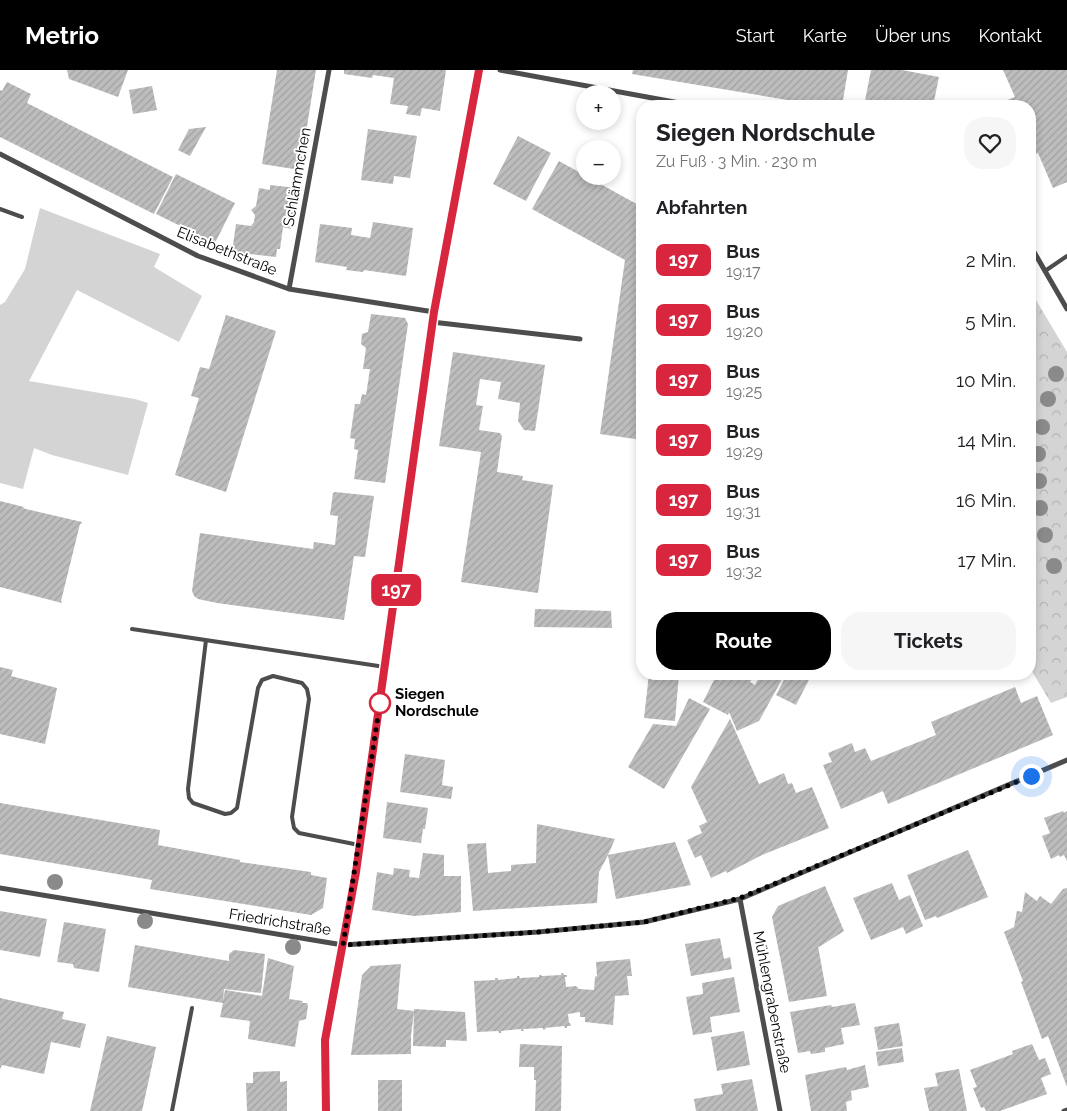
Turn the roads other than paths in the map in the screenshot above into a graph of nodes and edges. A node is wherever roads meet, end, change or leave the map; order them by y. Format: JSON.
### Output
{"nodes":[{"id":1,"x":329,"y":70,"type":"edge"},
{"id":2,"x":479,"y":70,"type":"edge"},
{"id":3,"x":500,"y":70,"type":"edge"},
{"id":4,"x":663,"y":100,"type":"edge"},
{"id":5,"x":0,"y":154,"type":"edge"},
{"id":6,"x":0,"y":210,"type":"edge"},
{"id":7,"x":22,"y":217,"type":"dead end"},
{"id":8,"x":1036,"y":256,"type":"edge"},
{"id":9,"x":1067,"y":256,"type":"edge"},
{"id":10,"x":1045,"y":272,"type":"junction"},
{"id":11,"x":289,"y":289,"type":"junction"},
{"id":12,"x":1067,"y":309,"type":"edge"},
{"id":13,"x":434,"y":312,"type":"junction"},
{"id":14,"x":432,"y":322,"type":"junction"},
{"id":15,"x":580,"y":339,"type":"dead end"},
{"id":16,"x":132,"y":628,"type":"dead end"},
{"id":17,"x":206,"y":640,"type":"junction"},
{"id":18,"x":385,"y":667,"type":"junction"},
{"id":19,"x":1067,"y":760,"type":"edge"},
{"id":20,"x":360,"y":845,"type":"junction"},
{"id":21,"x":0,"y":888,"type":"edge"},
{"id":22,"x":740,"y":898,"type":"junction"},
{"id":23,"x":343,"y":945,"type":"junction"},
{"id":24,"x":192,"y":1008,"type":"dead end"},
{"id":25,"x":172,"y":1111,"type":"edge"},
{"id":26,"x":326,"y":1111,"type":"edge"},
{"id":27,"x":780,"y":1111,"type":"edge"}],
"edges":[{"from":1,"to":11,"type":"street","name":"Schlämmchen"},
{"from":2,"to":13,"type":"street"},
{"from":3,"to":4,"type":"street"},
{"from":5,"to":11,"type":"street","name":"Elisabethstraße"},
{"from":6,"to":7,"type":"lane"},
{"from":8,"to":10,"type":"street"},
{"from":9,"to":10,"type":"lane"},
{"from":10,"to":12,"type":"street"},
{"from":11,"to":13,"type":"street","name":"Elisabethstraße"},
{"from":13,"to":14,"type":"street"},
{"from":14,"to":15,"type":"street"},
{"from":14,"to":18,"type":"street"},
{"from":16,"to":17,"type":"lane"},
{"from":17,"to":18,"type":"lane"},
{"from":17,"to":20,"type":"lane"},
{"from":18,"to":20,"type":"street"},
{"from":19,"to":22,"type":"street","name":"Friedrichstraße"},
{"from":20,"to":23,"type":"street"},
{"from":21,"to":23,"type":"street","name":"Friedrichstraße"},
{"from":22,"to":23,"type":"street","name":"Friedrichstraße"},
{"from":22,"to":27,"type":"street","name":"Mühlengrabenstraße"},
{"from":23,"to":26,"type":"street"},
{"from":24,"to":25,"type":"lane"}]}
